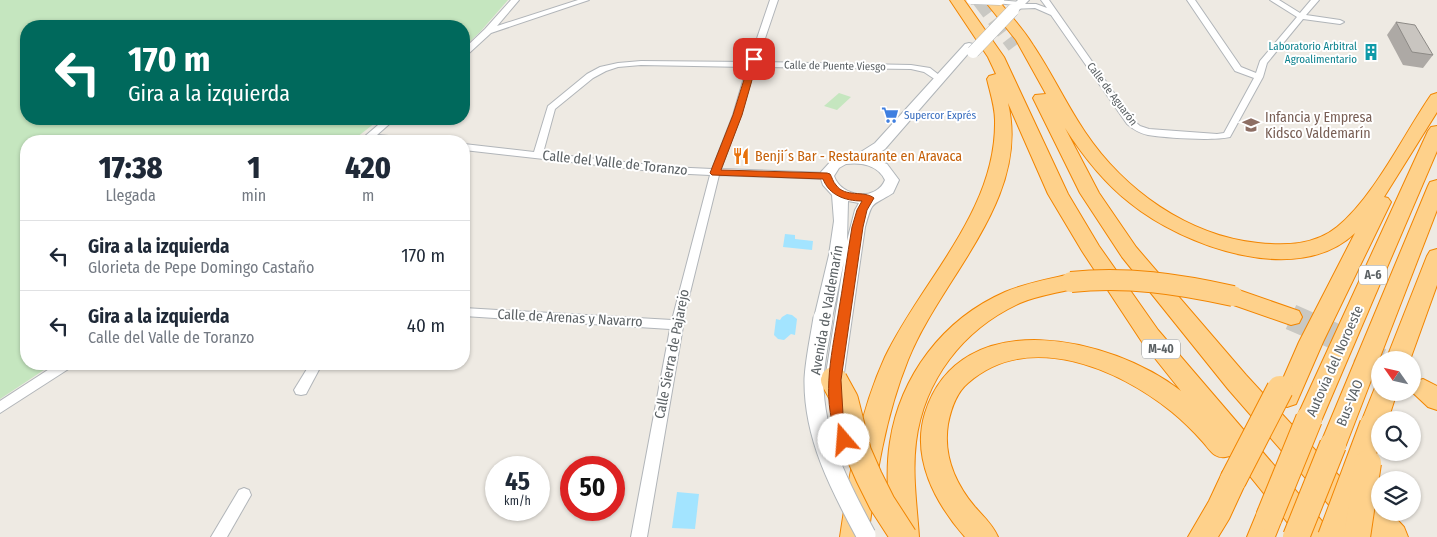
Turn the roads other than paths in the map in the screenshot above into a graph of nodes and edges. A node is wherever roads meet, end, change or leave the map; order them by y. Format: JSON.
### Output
{"nodes":[{"id":1,"x":515,"y":0,"type":"edge"},
{"id":2,"x":585,"y":0,"type":"edge"},
{"id":3,"x":774,"y":0,"type":"edge"},
{"id":4,"x":1190,"y":0,"type":"edge"},
{"id":5,"x":1274,"y":0,"type":"edge"},
{"id":6,"x":1315,"y":0,"type":"edge"},
{"id":7,"x":964,"y":3,"type":"edge"},
{"id":8,"x":1044,"y":3,"type":"edge"},
{"id":9,"x":1010,"y":4,"type":"edge"},
{"id":10,"x":1301,"y":17,"type":"junction"},
{"id":11,"x":1340,"y":22,"type":"dead end"},
{"id":12,"x":488,"y":31,"type":"junction"},
{"id":13,"x":1015,"y":46,"type":"tunnel mouth"},
{"id":14,"x":470,"y":48,"type":"edge"},
{"id":15,"x":971,"y":49,"type":"junction"},
{"id":16,"x":752,"y":65,"type":"junction"},
{"id":17,"x":1260,"y":77,"type":"junction"},
{"id":18,"x":939,"y":78,"type":"junction"},
{"id":19,"x":1437,"y":98,"type":"edge"},
{"id":20,"x":383,"y":125,"type":"edge"},
{"id":21,"x":1437,"y":131,"type":"edge"},
{"id":22,"x":372,"y":135,"type":"edge"},
{"id":23,"x":470,"y":148,"type":"edge"},
{"id":24,"x":1404,"y":152,"type":"junction"},
{"id":25,"x":538,"y":155,"type":"junction"},
{"id":26,"x":859,"y":159,"type":"junction"},
{"id":27,"x":885,"y":169,"type":"junction"},
{"id":28,"x":715,"y":173,"type":"junction"},
{"id":29,"x":827,"y":176,"type":"junction"},
{"id":30,"x":1437,"y":186,"type":"edge"},
{"id":31,"x":839,"y":193,"type":"junction"},
{"id":32,"x":868,"y":198,"type":"junction"},
{"id":33,"x":1437,"y":256,"type":"edge"},
{"id":34,"x":470,"y":312,"type":"edge"},
{"id":35,"x":1291,"y":318,"type":"tunnel mouth"},
{"id":36,"x":676,"y":325,"type":"junction"},
{"id":37,"x":1401,"y":351,"type":"edge"},
{"id":38,"x":57,"y":370,"type":"edge"},
{"id":39,"x":313,"y":370,"type":"edge"},
{"id":40,"x":834,"y":380,"type":"junction"},
{"id":41,"x":1237,"y":382,"type":"junction"},
{"id":42,"x":301,"y":390,"type":"dead end"},
{"id":43,"x":0,"y":408,"type":"edge"},
{"id":44,"x":1371,"y":431,"type":"edge"},
{"id":45,"x":1371,"y":440,"type":"edge"},
{"id":46,"x":1238,"y":484,"type":"junction"},
{"id":47,"x":244,"y":495,"type":"dead end"},
{"id":48,"x":1265,"y":527,"type":"edge"},
{"id":49,"x":219,"y":537,"type":"edge"},
{"id":50,"x":639,"y":537,"type":"edge"},
{"id":51,"x":854,"y":537,"type":"edge"},
{"id":52,"x":868,"y":537,"type":"edge"},
{"id":53,"x":890,"y":537,"type":"edge"},
{"id":54,"x":904,"y":537,"type":"edge"},
{"id":55,"x":984,"y":537,"type":"edge"},
{"id":56,"x":1202,"y":537,"type":"edge"},
{"id":57,"x":1218,"y":537,"type":"edge"},
{"id":58,"x":1296,"y":537,"type":"edge"},
{"id":59,"x":1305,"y":537,"type":"edge"},
{"id":60,"x":1317,"y":537,"type":"edge"},
{"id":61,"x":1331,"y":537,"type":"edge"},
{"id":62,"x":1357,"y":537,"type":"edge"},
{"id":63,"x":1376,"y":537,"type":"edge"},
{"id":64,"x":1394,"y":537,"type":"edge"}],
"edges":[{"from":1,"to":12,"type":"street"},
{"from":2,"to":12,"type":"street"},
{"from":3,"to":16,"type":"street","name":"Calle Sierra de Pajarejo"},
{"from":4,"to":17,"type":"street"},
{"from":5,"to":10,"type":"street"},
{"from":6,"to":10,"type":"street","name":"Calle de Aguarón"},
{"from":7,"to":9,"type":"street","bridge":true},
{"from":7,"to":51,"type":"highway"},
{"from":7,"to":60,"type":"highway","number":"M-40"},
{"from":8,"to":9,"type":"street"},
{"from":8,"to":17,"type":"street","name":"Calle de Aguarón"},
{"from":9,"to":15,"type":"main road","bridge":true},
{"from":9,"to":24,"type":"highway"},
{"from":10,"to":11,"type":"street"},
{"from":10,"to":17,"type":"street","name":"Calle de Aguarón"},
{"from":12,"to":14,"type":"street"},
{"from":13,"to":41,"type":"highway","number":"M-40"},
{"from":15,"to":18,"type":"main road"},
{"from":15,"to":27,"type":"main road"},
{"from":16,"to":18,"type":"street","name":"Calle de Puente Viesgo"},
{"from":16,"to":25,"type":"street","name":"Calle de Puente Viesgo"},
{"from":16,"to":28,"type":"street","name":"Calle Sierra de Pajarejo"},
{"from":18,"to":26,"type":"main road"},
{"from":19,"to":24,"type":"highway"},
{"from":20,"to":22,"type":"street"},
{"from":21,"to":48,"type":"highway","name":"Autovía del Noroeste","number":"A-6","bridge":true},
{"from":23,"to":25,"type":"street","name":"Calle del Valle de Toranzo"},
{"from":24,"to":46,"type":"highway"},
{"from":25,"to":28,"type":"street","name":"Calle del Valle de Toranzo"},
{"from":26,"to":27,"type":"main road"},
{"from":26,"to":29,"type":"main road"},
{"from":27,"to":32,"type":"main road"},
{"from":28,"to":29,"type":"street","name":"Calle del Valle de Toranzo"},
{"from":28,"to":36,"type":"street","name":"Calle Sierra de Pajarejo"},
{"from":29,"to":31,"type":"main road"},
{"from":30,"to":58,"type":"highway","name":"Bus-VAO","bridge":true},
{"from":31,"to":32,"type":"main road"},
{"from":31,"to":52,"type":"main road","name":"Avenida de Valdemarín","bridge":true},
{"from":32,"to":40,"type":"main road","name":"Avenida de Valdemarín"},
{"from":33,"to":37,"type":"highway"},
{"from":34,"to":36,"type":"street","name":"Calle de Arenas y Navarro"},
{"from":35,"to":54,"type":"highway","bridge":true},
{"from":36,"to":50,"type":"street","name":"Calle Sierra de Pajarejo"},
{"from":38,"to":43,"type":"street"},
{"from":39,"to":42,"type":"street"},
{"from":40,"to":53,"type":"main road","name":"Avenida de Valdemarín"},
{"from":40,"to":54,"type":"highway","bridge":true},
{"from":41,"to":63,"type":"highway","number":"M-40"},
{"from":41,"to":64,"type":"highway"},
{"from":44,"to":61,"type":"highway","bridge":true},
{"from":45,"to":62,"type":"highway","bridge":true},
{"from":46,"to":56,"type":"highway"},
{"from":46,"to":57,"type":"highway"},
{"from":47,"to":49,"type":"street"},
{"from":55,"to":59,"type":"highway"}]}
